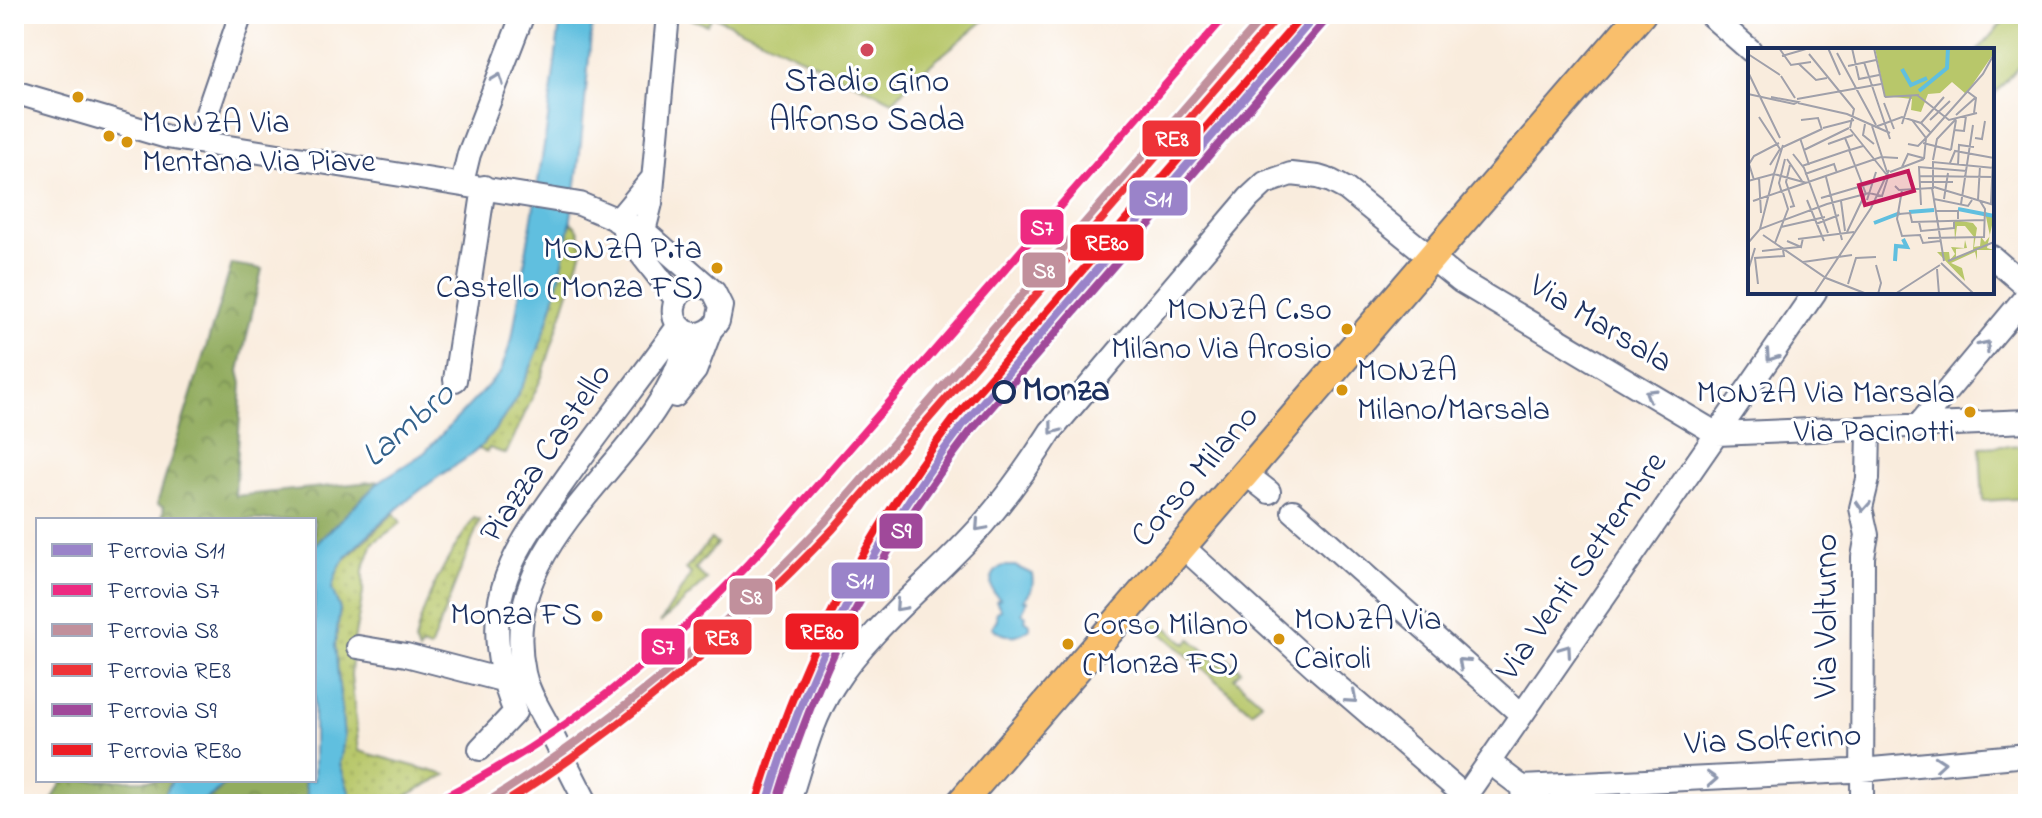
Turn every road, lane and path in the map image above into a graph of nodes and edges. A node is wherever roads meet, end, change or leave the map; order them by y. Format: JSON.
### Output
{"nodes":[{"id":1,"x":241,"y":14,"type":"edge"},
{"id":2,"x":523,"y":14,"type":"edge"},
{"id":3,"x":668,"y":14,"type":"edge"},
{"id":4,"x":1641,"y":14,"type":"edge"},
{"id":5,"x":1709,"y":14,"type":"edge"},
{"id":6,"x":1748,"y":48,"type":"edge"},
{"id":7,"x":14,"y":92,"type":"edge"},
{"id":8,"x":197,"y":142,"type":"junction"},
{"id":9,"x":652,"y":179,"type":"junction"},
{"id":10,"x":462,"y":183,"type":"junction"},
{"id":11,"x":484,"y":187,"type":"junction"},
{"id":12,"x":617,"y":221,"type":"junction"},
{"id":13,"x":638,"y":237,"type":"junction"},
{"id":14,"x":1431,"y":259,"type":"junction"},
{"id":15,"x":1994,"y":259,"type":"edge"},
{"id":16,"x":2028,"y":288,"type":"edge"},
{"id":17,"x":710,"y":289,"type":"junction"},
{"id":18,"x":1814,"y":294,"type":"edge"},
{"id":19,"x":2028,"y":294,"type":"edge"},
{"id":20,"x":676,"y":299,"type":"junction"},
{"id":21,"x":680,"y":327,"type":"junction"},
{"id":22,"x":711,"y":329,"type":"junction"},
{"id":23,"x":455,"y":380,"type":"dead end"},
{"id":24,"x":655,"y":411,"type":"junction"},
{"id":25,"x":2028,"y":421,"type":"edge"},
{"id":26,"x":1917,"y":427,"type":"junction"},
{"id":27,"x":1869,"y":429,"type":"junction"},
{"id":28,"x":1717,"y":434,"type":"junction"},
{"id":29,"x":1246,"y":474,"type":"junction"},
{"id":30,"x":1269,"y":492,"type":"dead end"},
{"id":31,"x":1293,"y":511,"type":"dead end"},
{"id":32,"x":1183,"y":547,"type":"junction"},
{"id":33,"x":358,"y":647,"type":"dead end"},
{"id":34,"x":502,"y":680,"type":"junction"},
{"id":35,"x":1521,"y":714,"type":"junction"},
{"id":36,"x":480,"y":749,"type":"dead end"},
{"id":37,"x":2028,"y":755,"type":"edge"},
{"id":38,"x":1489,"y":762,"type":"junction"},
{"id":39,"x":1862,"y":770,"type":"junction"},
{"id":40,"x":1522,"y":795,"type":"edge"},
{"id":41,"x":1462,"y":800,"type":"edge"},
{"id":42,"x":587,"y":804,"type":"edge"},
{"id":43,"x":788,"y":804,"type":"edge"},
{"id":44,"x":960,"y":804,"type":"edge"},
{"id":45,"x":1862,"y":804,"type":"edge"}],
"edges":[{"from":1,"to":8,"type":"street"},
{"from":10,"to":2,"type":"street","one_way":true},
{"from":3,"to":9,"type":"street"},
{"from":4,"to":14,"type":"main road","name":"Corso Milano"},
{"from":5,"to":6,"type":"street"},
{"from":7,"to":8,"type":"street"},
{"from":8,"to":10,"type":"street"},
{"from":9,"to":12,"type":"street"},
{"from":9,"to":13,"type":"street"},
{"from":10,"to":11,"type":"street"},
{"from":11,"to":12,"type":"street"},
{"from":11,"to":23,"type":"street"},
{"from":12,"to":13,"type":"street"},
{"from":13,"to":17,"type":"street"},
{"from":13,"to":20,"type":"street"},
{"from":28,"to":14,"type":"street","name":"Via Marsala","one_way":true},
{"from":14,"to":29,"type":"main road","name":"Corso Milano"},
{"from":14,"to":43,"type":"street","name":"Via Marsala","one_way":true},
{"from":15,"to":16,"type":"street"},
{"from":17,"to":20,"type":"street"},
{"from":17,"to":22,"type":"street"},
{"from":18,"to":28,"type":"street","name":"Via Venti Settembre","one_way":true},
{"from":26,"to":19,"type":"street","one_way":true},
{"from":20,"to":21,"type":"street"},
{"from":21,"to":22,"type":"street"},
{"from":21,"to":24,"type":"street"},
{"from":21,"to":34,"type":"street","name":"Piazza Castello"},
{"from":22,"to":24,"type":"street"},
{"from":24,"to":42,"type":"street"},
{"from":25,"to":26,"type":"street"},
{"from":26,"to":27,"type":"street"},
{"from":27,"to":28,"type":"street"},
{"from":27,"to":39,"type":"street","name":"Via Volturno","one_way":true},
{"from":35,"to":28,"type":"street","name":"Via Venti Settembre","one_way":true},
{"from":29,"to":30,"type":"street"},
{"from":29,"to":32,"type":"main road","name":"Corso Milano"},
{"from":35,"to":31,"type":"street","one_way":true},
{"from":32,"to":41,"type":"street","one_way":true},
{"from":32,"to":44,"type":"main road","name":"Corso Milano"},
{"from":33,"to":34,"type":"street"},
{"from":34,"to":36,"type":"street","name":"Piazza Castello"},
{"from":35,"to":38,"type":"street","name":"Via Venti Settembre"},
{"from":39,"to":37,"type":"street","name":"Via Solferino","one_way":true},
{"from":38,"to":40,"type":"street"},
{"from":38,"to":41,"type":"street","name":"Via Venti Settembre"},
{"from":40,"to":39,"type":"street","name":"Via Solferino","one_way":true},
{"from":39,"to":45,"type":"street","name":"Via Volturno"}]}
